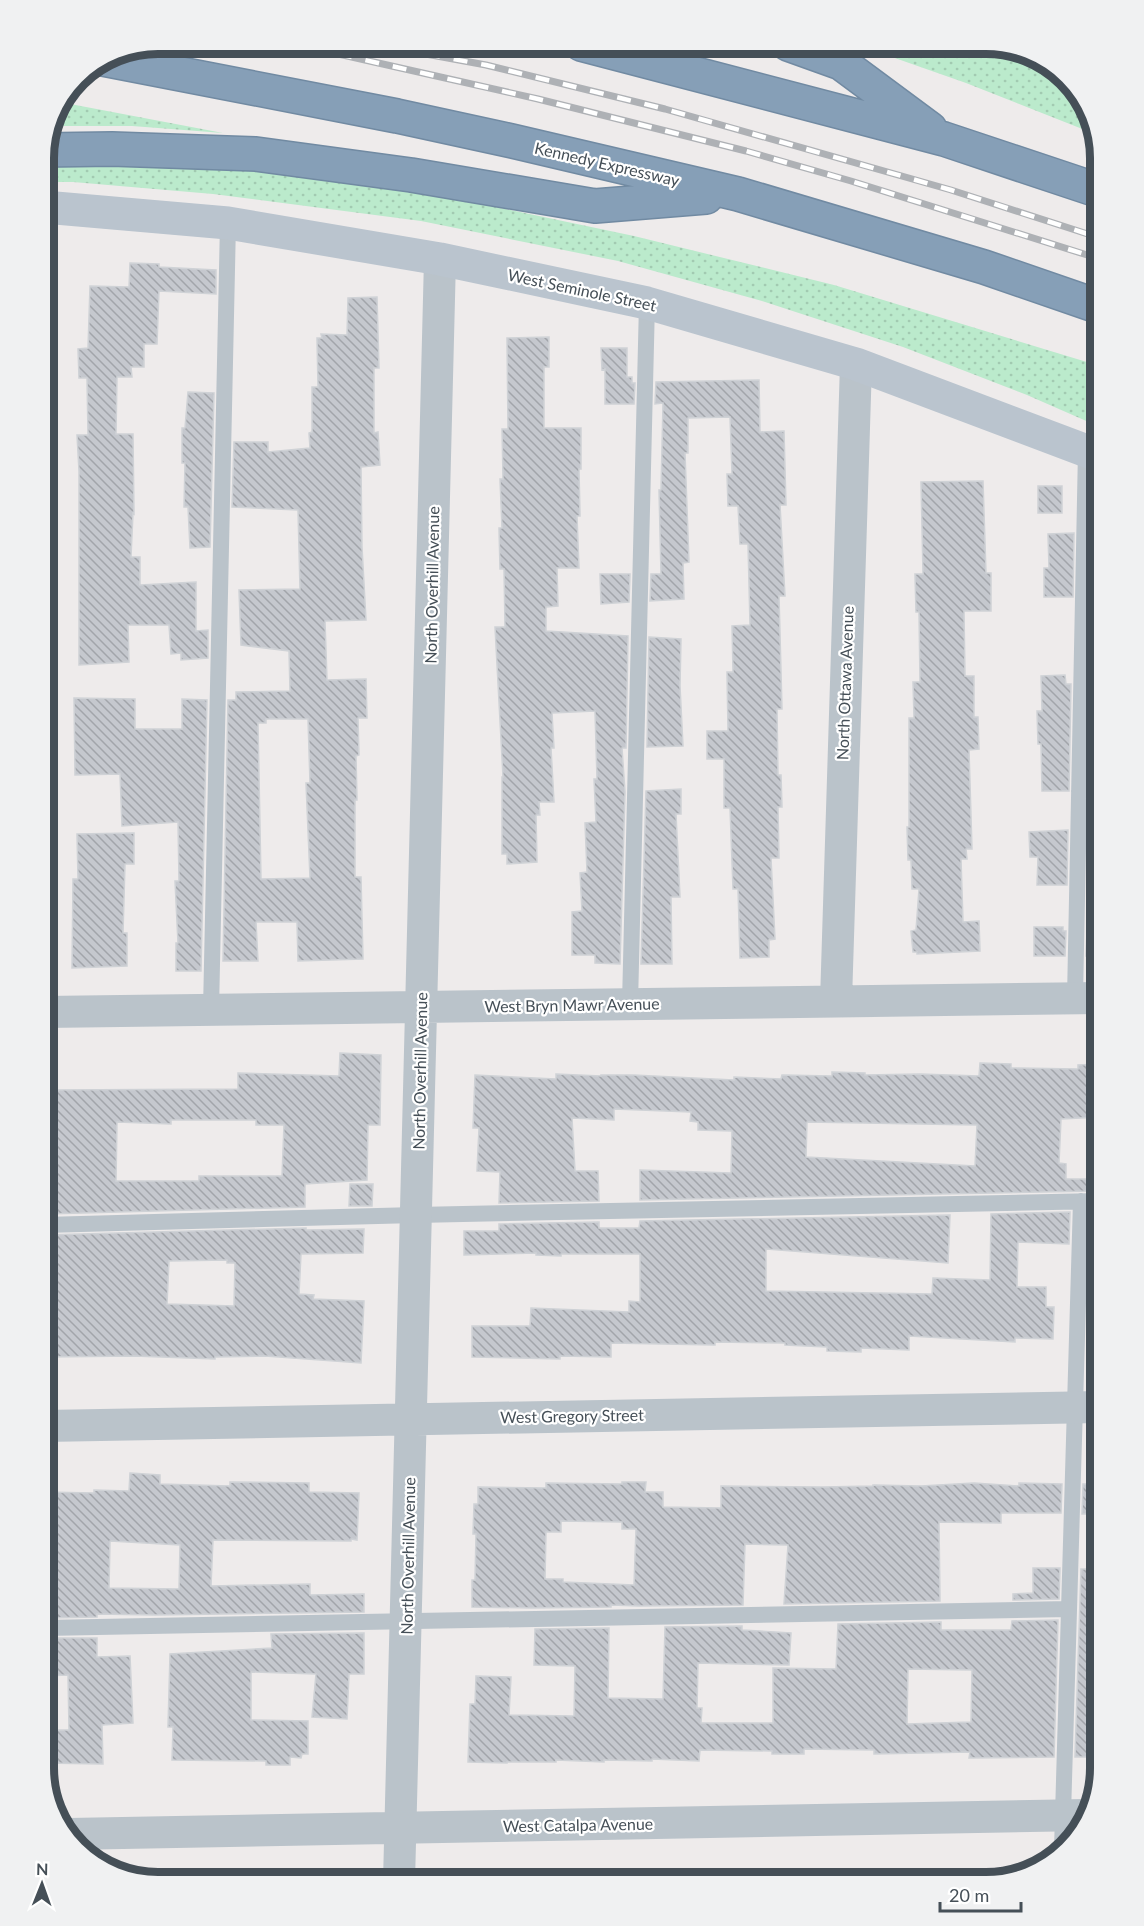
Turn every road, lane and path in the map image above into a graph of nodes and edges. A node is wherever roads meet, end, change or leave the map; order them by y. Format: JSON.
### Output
{"nodes":[{"id":1,"x":619,"y":54,"type":"edge"},
{"id":2,"x":816,"y":54,"type":"edge"},
{"id":3,"x":118,"y":62,"type":"edge"},
{"id":4,"x":944,"y":139,"type":"junction"},
{"id":5,"x":54,"y":150,"type":"edge"},
{"id":6,"x":1090,"y":187,"type":"edge"},
{"id":7,"x":738,"y":195,"type":"junction"},
{"id":8,"x":54,"y":208,"type":"edge"},
{"id":9,"x":228,"y":223,"type":"junction"},
{"id":10,"x":440,"y":259,"type":"junction"},
{"id":11,"x":647,"y":303,"type":"junction"},
{"id":12,"x":1090,"y":303,"type":"edge"},
{"id":13,"x":856,"y":364,"type":"junction"},
{"id":14,"x":1090,"y":452,"type":"edge"},
{"id":15,"x":1090,"y":525,"type":"edge"},
{"id":16,"x":1079,"y":790,"type":"junction"},
{"id":17,"x":1090,"y":790,"type":"edge"},
{"id":18,"x":1088,"y":998,"type":"edge"},
{"id":19,"x":836,"y":1001,"type":"junction"},
{"id":20,"x":630,"y":1004,"type":"junction"},
{"id":21,"x":421,"y":1007,"type":"junction"},
{"id":22,"x":211,"y":1010,"type":"junction"},
{"id":23,"x":54,"y":1012,"type":"edge"},
{"id":24,"x":1081,"y":1201,"type":"junction"},
{"id":25,"x":1090,"y":1201,"type":"edge"},
{"id":26,"x":416,"y":1215,"type":"junction"},
{"id":27,"x":54,"y":1225,"type":"edge"},
{"id":28,"x":1088,"y":1407,"type":"edge"},
{"id":29,"x":411,"y":1418,"type":"junction"},
{"id":30,"x":54,"y":1426,"type":"edge"},
{"id":31,"x":1069,"y":1609,"type":"junction"},
{"id":32,"x":406,"y":1621,"type":"junction"},
{"id":33,"x":54,"y":1628,"type":"edge"},
{"id":34,"x":1075,"y":1815,"type":"edge"},
{"id":35,"x":401,"y":1828,"type":"junction"},
{"id":36,"x":1069,"y":1831,"type":"edge"},
{"id":37,"x":77,"y":1834,"type":"edge"},
{"id":38,"x":399,"y":1872,"type":"edge"}],
"edges":[{"from":1,"to":4,"type":"highway"},
{"from":2,"to":4,"type":"highway"},
{"from":3,"to":7,"type":"highway","name":"Kennedy Expressway"},
{"from":4,"to":6,"type":"highway"},
{"from":5,"to":7,"type":"highway"},
{"from":7,"to":12,"type":"highway","name":"Kennedy Expressway"},
{"from":8,"to":9,"type":"street","name":"West Seminole Street"},
{"from":9,"to":10,"type":"street","name":"West Seminole Street"},
{"from":9,"to":22,"type":"lane"},
{"from":10,"to":11,"type":"street","name":"West Seminole Street"},
{"from":10,"to":21,"type":"street","name":"North Overhill Avenue"},
{"from":11,"to":13,"type":"street","name":"West Seminole Street"},
{"from":11,"to":20,"type":"lane"},
{"from":13,"to":14,"type":"street","name":"West Seminole Street"},
{"from":13,"to":19,"type":"street","name":"North Ottawa Avenue"},
{"from":15,"to":16,"type":"lane"},
{"from":16,"to":17,"type":"lane"},
{"from":16,"to":18,"type":"lane"},
{"from":18,"to":19,"type":"street","name":"West Bryn Mawr Avenue"},
{"from":19,"to":20,"type":"street","name":"West Bryn Mawr Avenue"},
{"from":20,"to":21,"type":"street","name":"West Bryn Mawr Avenue"},
{"from":21,"to":22,"type":"street","name":"West Bryn Mawr Avenue"},
{"from":21,"to":26,"type":"street","name":"North Overhill Avenue"},
{"from":22,"to":23,"type":"street","name":"West Bryn Mawr Avenue"},
{"from":24,"to":25,"type":"lane"},
{"from":24,"to":26,"type":"lane"},
{"from":24,"to":28,"type":"lane"},
{"from":26,"to":27,"type":"lane"},
{"from":26,"to":29,"type":"street","name":"North Overhill Avenue"},
{"from":28,"to":29,"type":"street","name":"West Gregory Street"},
{"from":28,"to":31,"type":"lane"},
{"from":29,"to":30,"type":"street","name":"West Gregory Street"},
{"from":29,"to":32,"type":"street","name":"North Overhill Avenue"},
{"from":31,"to":32,"type":"lane"},
{"from":31,"to":34,"type":"lane"},
{"from":32,"to":33,"type":"lane"},
{"from":32,"to":35,"type":"street","name":"North Overhill Avenue"},
{"from":34,"to":35,"type":"street","name":"West Catalpa Avenue"},
{"from":34,"to":36,"type":"lane"},
{"from":35,"to":37,"type":"street","name":"West Catalpa Avenue"},
{"from":35,"to":38,"type":"street","name":"North Overhill Avenue"}]}
